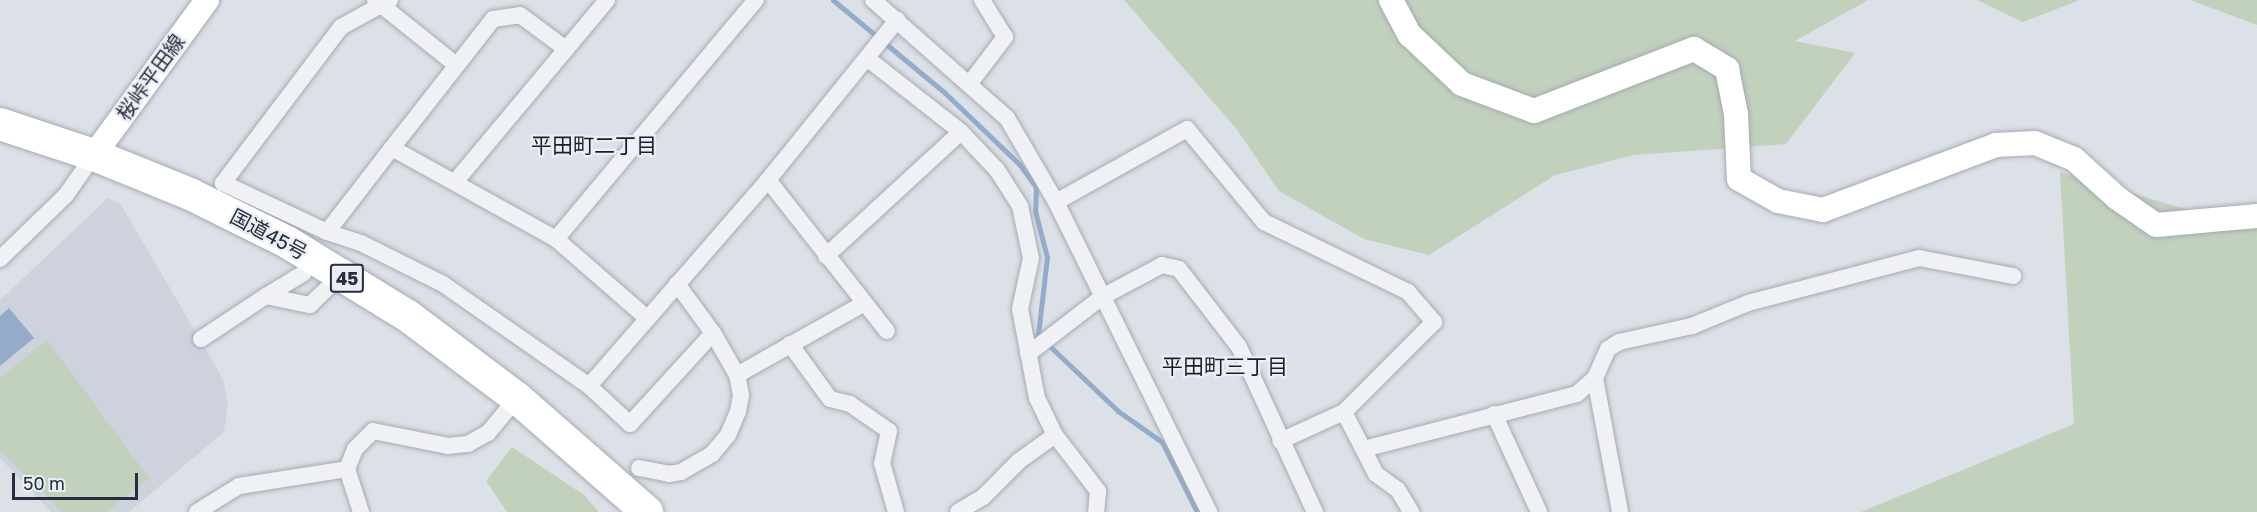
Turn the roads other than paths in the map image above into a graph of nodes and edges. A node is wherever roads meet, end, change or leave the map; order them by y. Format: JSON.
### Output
{"nodes":[{"id":1,"x":207,"y":0,"type":"edge"},
{"id":2,"x":607,"y":0,"type":"edge"},
{"id":3,"x":756,"y":0,"type":"edge"},
{"id":4,"x":873,"y":0,"type":"edge"},
{"id":5,"x":982,"y":0,"type":"edge"},
{"id":6,"x":1391,"y":0,"type":"edge"},
{"id":7,"x":381,"y":2,"type":"edge"},
{"id":8,"x":882,"y":40,"type":"junction"},
{"id":9,"x":566,"y":49,"type":"junction"},
{"id":10,"x":456,"y":65,"type":"junction"},
{"id":11,"x":970,"y":83,"type":"junction"},
{"id":12,"x":0,"y":124,"type":"edge"},
{"id":13,"x":961,"y":132,"type":"junction"},
{"id":14,"x":392,"y":148,"type":"junction"},
{"id":15,"x":94,"y":155,"type":"junction"},
{"id":16,"x":768,"y":180,"type":"junction"},
{"id":17,"x":455,"y":182,"type":"junction"},
{"id":18,"x":1056,"y":202,"type":"junction"},
{"id":19,"x":2257,"y":216,"type":"edge"},
{"id":20,"x":327,"y":232,"type":"junction"},
{"id":21,"x":556,"y":239,"type":"junction"},
{"id":22,"x":361,"y":243,"type":"junction"},
{"id":23,"x":826,"y":256,"type":"junction"},
{"id":24,"x":0,"y":259,"type":"edge"},
{"id":25,"x":342,"y":264,"type":"junction"},
{"id":26,"x":304,"y":273,"type":"dead end"},
{"id":27,"x":2013,"y":276,"type":"dead end"},
{"id":28,"x":677,"y":284,"type":"junction"},
{"id":29,"x":266,"y":297,"type":"junction"},
{"id":30,"x":1102,"y":297,"type":"junction"},
{"id":31,"x":863,"y":304,"type":"junction"},
{"id":32,"x":647,"y":318,"type":"junction"},
{"id":33,"x":887,"y":331,"type":"dead end"},
{"id":34,"x":713,"y":333,"type":"junction"},
{"id":35,"x":201,"y":339,"type":"dead end"},
{"id":36,"x":790,"y":344,"type":"junction"},
{"id":37,"x":1032,"y":350,"type":"junction"},
{"id":38,"x":737,"y":375,"type":"junction"},
{"id":39,"x":1595,"y":378,"type":"junction"},
{"id":40,"x":588,"y":386,"type":"junction"},
{"id":41,"x":517,"y":398,"type":"junction"},
{"id":42,"x":1344,"y":412,"type":"junction"},
{"id":43,"x":1494,"y":414,"type":"junction"},
{"id":44,"x":1055,"y":435,"type":"junction"},
{"id":45,"x":1280,"y":441,"type":"junction"},
{"id":46,"x":1364,"y":449,"type":"junction"},
{"id":47,"x":639,"y":468,"type":"dead end"},
{"id":48,"x":347,"y":469,"type":"junction"},
{"id":49,"x":197,"y":512,"type":"edge"},
{"id":50,"x":361,"y":512,"type":"edge"},
{"id":51,"x":647,"y":512,"type":"edge"},
{"id":52,"x":896,"y":512,"type":"edge"},
{"id":53,"x":958,"y":512,"type":"edge"},
{"id":54,"x":1096,"y":512,"type":"edge"},
{"id":55,"x":1209,"y":512,"type":"edge"},
{"id":56,"x":1315,"y":512,"type":"edge"},
{"id":57,"x":1411,"y":512,"type":"edge"},
{"id":58,"x":1539,"y":512,"type":"edge"},
{"id":59,"x":1620,"y":512,"type":"edge"}],
"edges":[{"from":1,"to":15,"type":"street","name":"桜峠平田線"},
{"from":2,"to":9,"type":"street"},
{"from":3,"to":21,"type":"street"},
{"from":4,"to":8,"type":"street"},
{"from":5,"to":11,"type":"street"},
{"from":6,"to":19,"type":"street"},
{"from":7,"to":10,"type":"street"},
{"from":7,"to":20,"type":"street"},
{"from":8,"to":11,"type":"street"},
{"from":8,"to":13,"type":"street"},
{"from":8,"to":16,"type":"street"},
{"from":9,"to":10,"type":"street"},
{"from":9,"to":17,"type":"street"},
{"from":10,"to":14,"type":"street"},
{"from":11,"to":18,"type":"street"},
{"from":12,"to":15,"type":"highway","name":"国道45号","number":"45"},
{"from":13,"to":23,"type":"street"},
{"from":13,"to":37,"type":"street"},
{"from":14,"to":17,"type":"street"},
{"from":14,"to":20,"type":"street"},
{"from":15,"to":24,"type":"street"},
{"from":15,"to":25,"type":"highway","name":"国道45号","number":"45"},
{"from":16,"to":23,"type":"street"},
{"from":16,"to":28,"type":"street"},
{"from":17,"to":21,"type":"street"},
{"from":18,"to":30,"type":"street"},
{"from":18,"to":42,"type":"street"},
{"from":20,"to":22,"type":"street"},
{"from":21,"to":32,"type":"street"},
{"from":22,"to":25,"type":"street"},
{"from":22,"to":40,"type":"street"},
{"from":23,"to":31,"type":"street"},
{"from":25,"to":29,"type":"street"},
{"from":25,"to":41,"type":"highway","name":"国道45号","number":"45"},
{"from":26,"to":29,"type":"street"},
{"from":27,"to":39,"type":"street"},
{"from":28,"to":32,"type":"street"},
{"from":28,"to":34,"type":"street"},
{"from":29,"to":35,"type":"street"},
{"from":30,"to":37,"type":"street"},
{"from":30,"to":45,"type":"street"},
{"from":30,"to":55,"type":"street"},
{"from":31,"to":33,"type":"street"},
{"from":31,"to":36,"type":"street"},
{"from":32,"to":40,"type":"street"},
{"from":34,"to":38,"type":"street"},
{"from":34,"to":40,"type":"street"},
{"from":36,"to":38,"type":"street"},
{"from":36,"to":52,"type":"street"},
{"from":37,"to":44,"type":"street"},
{"from":38,"to":47,"type":"street"},
{"from":39,"to":43,"type":"street"},
{"from":39,"to":59,"type":"street"},
{"from":41,"to":48,"type":"street"},
{"from":41,"to":51,"type":"highway","name":"国道45号","number":"45"},
{"from":42,"to":45,"type":"street"},
{"from":42,"to":46,"type":"street"},
{"from":43,"to":46,"type":"street"},
{"from":43,"to":58,"type":"street"},
{"from":44,"to":53,"type":"street"},
{"from":44,"to":54,"type":"street"},
{"from":45,"to":56,"type":"street"},
{"from":46,"to":57,"type":"street"},
{"from":48,"to":49,"type":"street"},
{"from":48,"to":50,"type":"street"}]}
